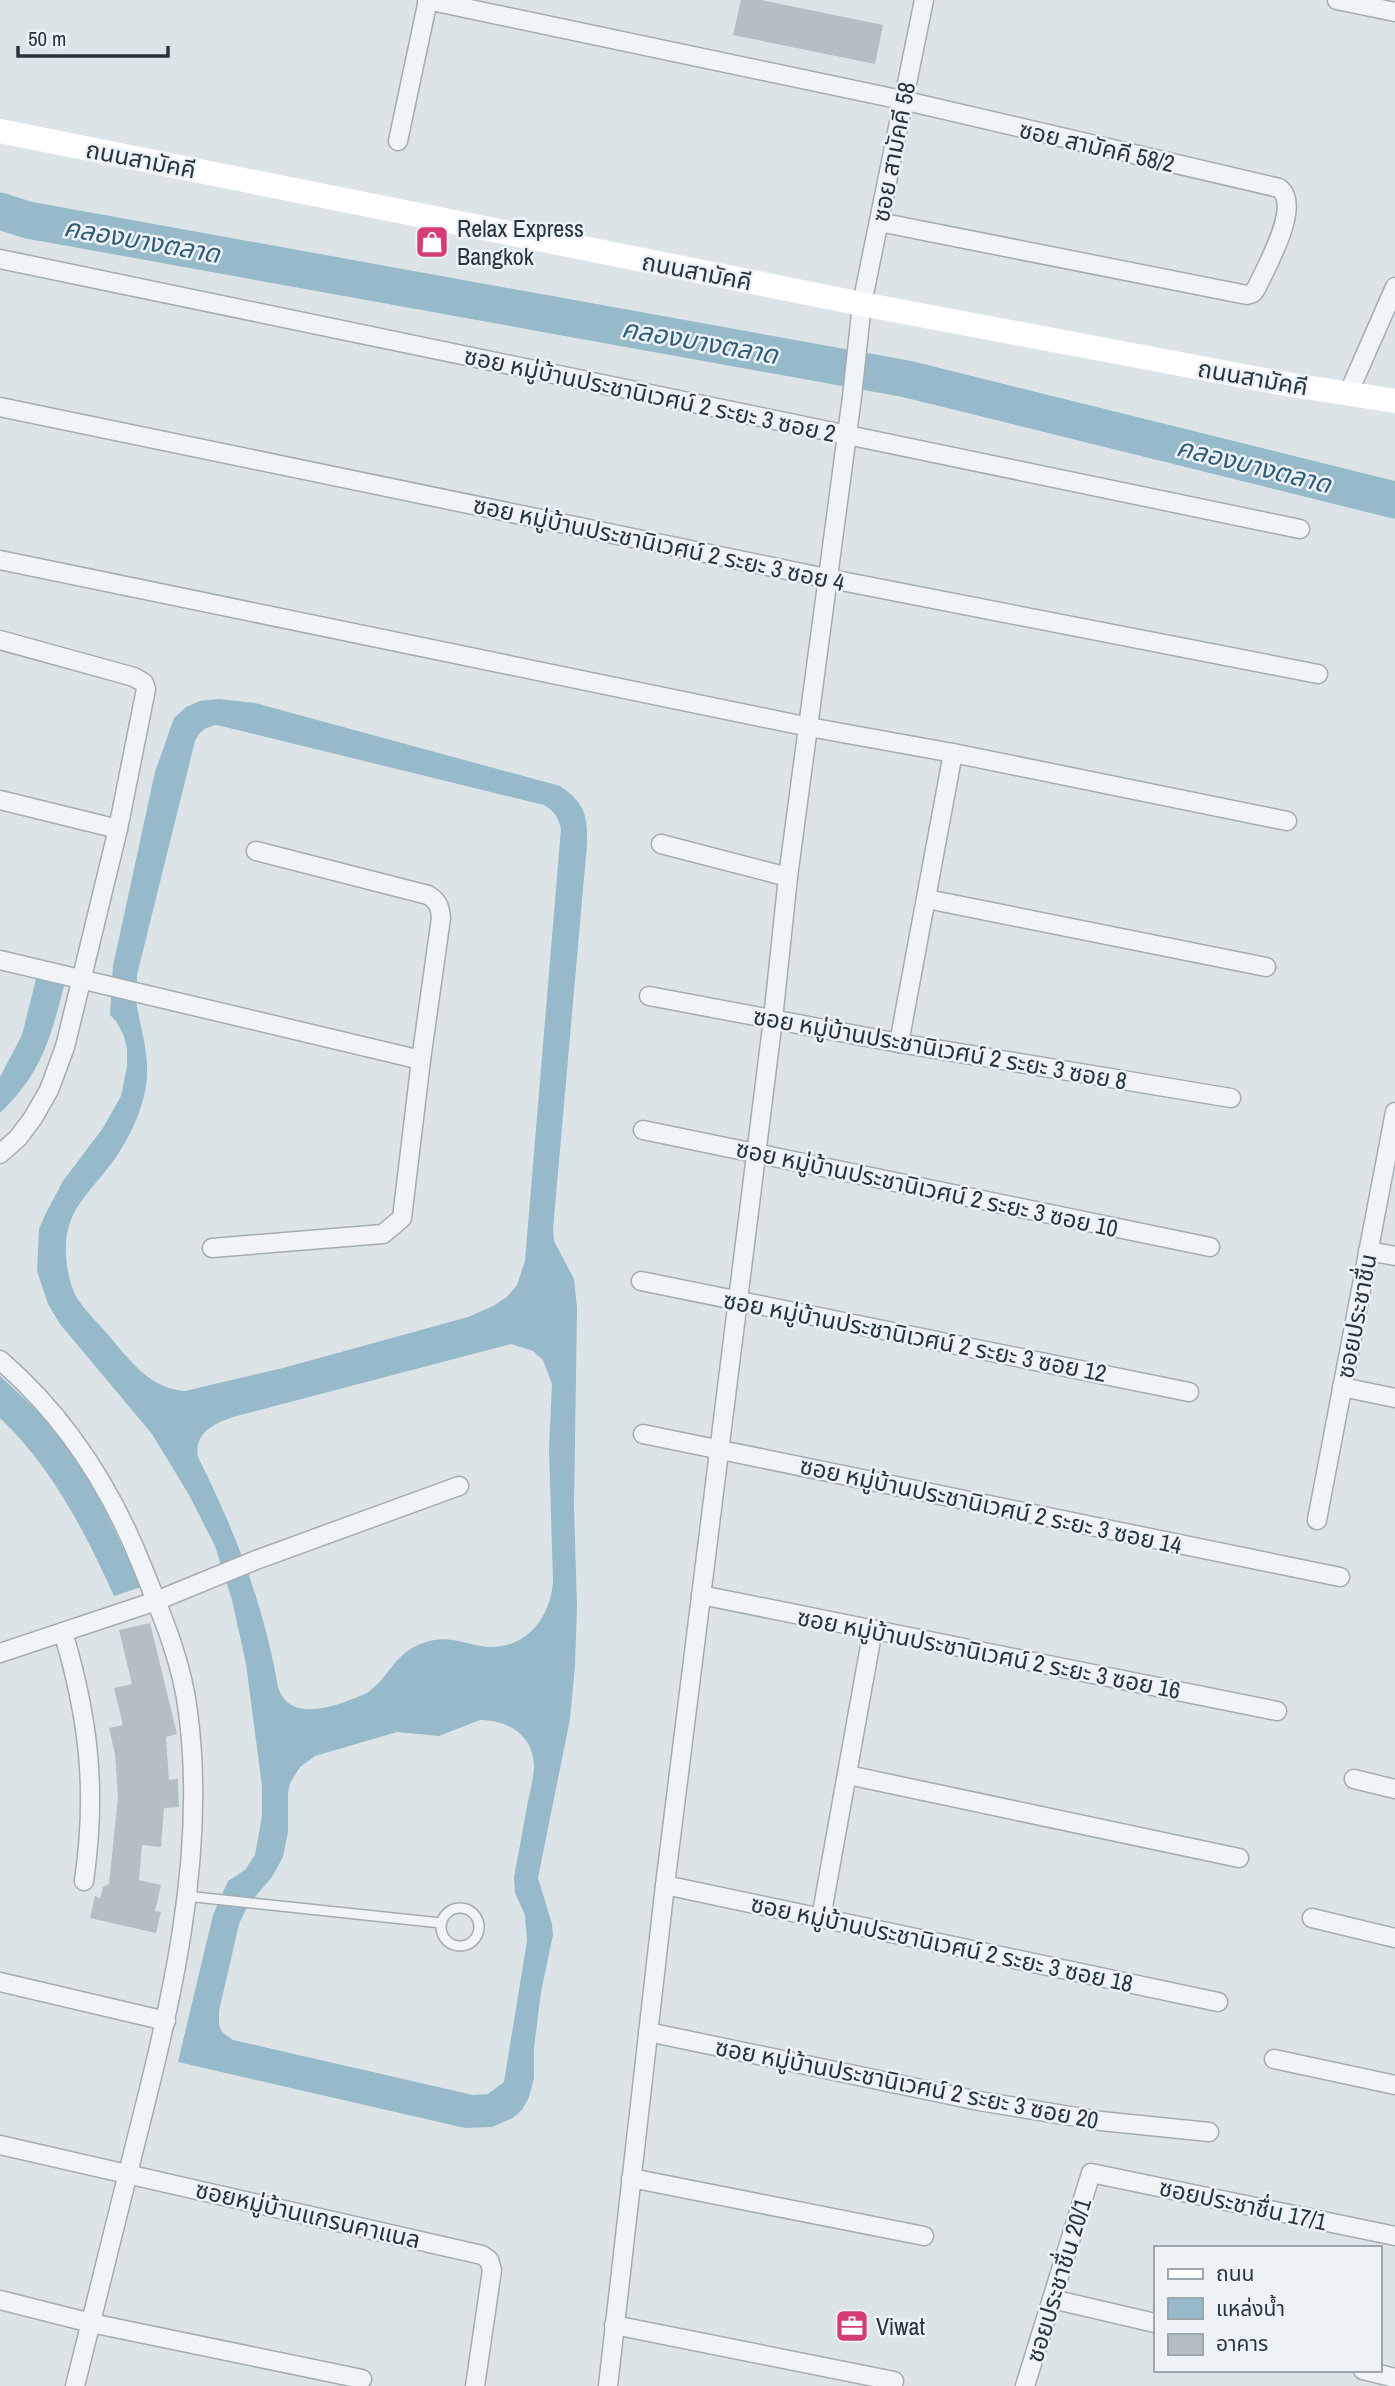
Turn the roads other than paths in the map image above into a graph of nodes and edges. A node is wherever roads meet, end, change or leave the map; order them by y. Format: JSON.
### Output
{"nodes":[{"id":1,"x":428,"y":0,"type":"edge"},
{"id":2,"x":924,"y":0,"type":"edge"},
{"id":3,"x":1337,"y":0,"type":"edge"},
{"id":4,"x":1395,"y":12,"type":"edge"},
{"id":5,"x":902,"y":100,"type":"junction"},
{"id":6,"x":2,"y":134,"type":"edge"},
{"id":7,"x":398,"y":141,"type":"dead end"},
{"id":8,"x":879,"y":222,"type":"junction"},
{"id":9,"x":0,"y":259,"type":"edge"},
{"id":10,"x":1395,"y":287,"type":"edge"},
{"id":11,"x":862,"y":304,"type":"junction"},
{"id":12,"x":1348,"y":394,"type":"junction"},
{"id":13,"x":1395,"y":401,"type":"edge"},
{"id":14,"x":0,"y":407,"type":"edge"},
{"id":15,"x":848,"y":434,"type":"junction"},
{"id":16,"x":1300,"y":529,"type":"dead end"},
{"id":17,"x":0,"y":560,"type":"edge"},
{"id":18,"x":827,"y":578,"type":"junction"},
{"id":19,"x":0,"y":640,"type":"edge"},
{"id":20,"x":1318,"y":674,"type":"dead end"},
{"id":21,"x":808,"y":727,"type":"junction"},
{"id":22,"x":953,"y":753,"type":"junction"},
{"id":23,"x":0,"y":800,"type":"edge"},
{"id":24,"x":1287,"y":821,"type":"dead end"},
{"id":25,"x":118,"y":829,"type":"junction"},
{"id":26,"x":661,"y":844,"type":"dead end"},
{"id":27,"x":256,"y":851,"type":"dead end"},
{"id":28,"x":788,"y":877,"type":"junction"},
{"id":29,"x":927,"y":899,"type":"junction"},
{"id":30,"x":0,"y":960,"type":"edge"},
{"id":31,"x":1266,"y":967,"type":"dead end"},
{"id":32,"x":81,"y":979,"type":"junction"},
{"id":33,"x":649,"y":996,"type":"dead end"},
{"id":34,"x":773,"y":1019,"type":"junction"},
{"id":35,"x":899,"y":1043,"type":"junction"},
{"id":36,"x":421,"y":1060,"type":"junction"},
{"id":37,"x":1231,"y":1098,"type":"dead end"},
{"id":38,"x":1395,"y":1112,"type":"edge"},
{"id":39,"x":643,"y":1130,"type":"dead end"},
{"id":40,"x":755,"y":1153,"type":"junction"},
{"id":41,"x":0,"y":1154,"type":"edge"},
{"id":42,"x":1210,"y":1247,"type":"dead end"},
{"id":43,"x":212,"y":1248,"type":"dead end"},
{"id":44,"x":1368,"y":1251,"type":"junction"},
{"id":45,"x":1395,"y":1256,"type":"edge"},
{"id":46,"x":641,"y":1281,"type":"dead end"},
{"id":47,"x":737,"y":1300,"type":"junction"},
{"id":48,"x":0,"y":1360,"type":"edge"},
{"id":49,"x":1342,"y":1387,"type":"junction"},
{"id":50,"x":1189,"y":1392,"type":"dead end"},
{"id":51,"x":1395,"y":1398,"type":"edge"},
{"id":52,"x":643,"y":1434,"type":"dead end"},
{"id":53,"x":719,"y":1449,"type":"junction"},
{"id":54,"x":459,"y":1486,"type":"dead end"},
{"id":55,"x":1317,"y":1520,"type":"dead end"},
{"id":56,"x":1340,"y":1577,"type":"dead end"},
{"id":57,"x":701,"y":1594,"type":"junction"},
{"id":58,"x":156,"y":1601,"type":"junction"},
{"id":59,"x":873,"y":1629,"type":"junction"},
{"id":60,"x":63,"y":1632,"type":"junction"},
{"id":61,"x":2,"y":1647,"type":"edge"},
{"id":62,"x":1278,"y":1711,"type":"dead end"},
{"id":63,"x":848,"y":1775,"type":"junction"},
{"id":64,"x":1354,"y":1779,"type":"dead end"},
{"id":65,"x":1395,"y":1789,"type":"edge"},
{"id":66,"x":1239,"y":1858,"type":"dead end"},
{"id":67,"x":84,"y":1881,"type":"dead end"},
{"id":68,"x":665,"y":1885,"type":"junction"},
{"id":69,"x":186,"y":1896,"type":"junction"},
{"id":70,"x":821,"y":1918,"type":"junction"},
{"id":71,"x":1312,"y":1918,"type":"dead end"},
{"id":72,"x":441,"y":1923,"type":"junction"},
{"id":73,"x":1395,"y":1938,"type":"edge"},
{"id":74,"x":0,"y":1982,"type":"edge"},
{"id":75,"x":1218,"y":2002,"type":"dead end"},
{"id":76,"x":166,"y":2021,"type":"junction"},
{"id":77,"x":648,"y":2032,"type":"junction"},
{"id":78,"x":1274,"y":2059,"type":"dead end"},
{"id":79,"x":1395,"y":2085,"type":"edge"},
{"id":80,"x":1209,"y":2132,"type":"dead end"},
{"id":81,"x":0,"y":2145,"type":"edge"},
{"id":82,"x":128,"y":2174,"type":"junction"},
{"id":83,"x":1091,"y":2174,"type":"joint"},
{"id":84,"x":631,"y":2178,"type":"junction"},
{"id":85,"x":924,"y":2236,"type":"dead end"},
{"id":86,"x":1395,"y":2236,"type":"edge"},
{"id":87,"x":1052,"y":2299,"type":"junction"},
{"id":88,"x":0,"y":2300,"type":"edge"},
{"id":89,"x":91,"y":2323,"type":"junction"},
{"id":90,"x":1154,"y":2323,"type":"edge"},
{"id":91,"x":614,"y":2325,"type":"junction"},
{"id":92,"x":1371,"y":2372,"type":"edge"},
{"id":93,"x":1395,"y":2378,"type":"edge"},
{"id":94,"x":362,"y":2379,"type":"dead end"},
{"id":95,"x":894,"y":2381,"type":"dead end"},
{"id":96,"x":75,"y":2386,"type":"edge"},
{"id":97,"x":475,"y":2386,"type":"edge"},
{"id":98,"x":608,"y":2386,"type":"edge"},
{"id":99,"x":1025,"y":2386,"type":"edge"}],
"edges":[{"from":1,"to":5,"type":"street","name":"ซอย สามัคคี 58/2"},
{"from":1,"to":7,"type":"street"},
{"from":2,"to":5,"type":"street","name":"ซอย สามัคคี 58"},
{"from":3,"to":4,"type":"street"},
{"from":5,"to":8,"type":"street","name":"ซอย สามัคคี 58"},
{"from":5,"to":8,"type":"street","name":"ซอย สามัคคี 58/2"},
{"from":6,"to":11,"type":"main road","name":"ถนนสามัคคี"},
{"from":8,"to":11,"type":"street","name":"ซอย สามัคคี 58"},
{"from":9,"to":15,"type":"street","name":"ซอย หมู่บ้านประชานิเวศน์ 2 ระยะ 3 ซอย 2"},
{"from":10,"to":12,"type":"street"},
{"from":11,"to":12,"type":"main road","name":"ถนนสามัคคี"},
{"from":11,"to":15,"type":"street","name":"ซอย สามัคคี 58"},
{"from":12,"to":13,"type":"main road","name":"ถนนสามัคคี"},
{"from":14,"to":18,"type":"street","name":"ซอย หมู่บ้านประชานิเวศน์ 2 ระยะ 3 ซอย 4"},
{"from":15,"to":16,"type":"street","name":"ซอย หมู่บ้านประชานิเวศน์ 2 ระยะ 3 ซอย 2"},
{"from":15,"to":18,"type":"street","name":"ซอย สามัคคี 58"},
{"from":17,"to":21,"type":"street"},
{"from":18,"to":20,"type":"street","name":"ซอย หมู่บ้านประชานิเวศน์ 2 ระยะ 3 ซอย 4"},
{"from":18,"to":21,"type":"street","name":"ซอย สามัคคี 58"},
{"from":19,"to":25,"type":"street"},
{"from":21,"to":22,"type":"street"},
{"from":21,"to":28,"type":"street","name":"ซอย สามัคคี 58"},
{"from":22,"to":24,"type":"street"},
{"from":22,"to":29,"type":"street"},
{"from":23,"to":25,"type":"street"},
{"from":25,"to":32,"type":"street"},
{"from":26,"to":28,"type":"street"},
{"from":27,"to":36,"type":"street"},
{"from":28,"to":34,"type":"street","name":"ซอย สามัคคี 58"},
{"from":29,"to":31,"type":"street"},
{"from":29,"to":35,"type":"street"},
{"from":30,"to":32,"type":"street"},
{"from":32,"to":36,"type":"street"},
{"from":32,"to":41,"type":"street"},
{"from":33,"to":34,"type":"street","name":"ซอย หมู่บ้านประชานิเวศน์ 2 ระยะ 3 ซอย 8"},
{"from":34,"to":35,"type":"street","name":"ซอย หมู่บ้านประชานิเวศน์ 2 ระยะ 3 ซอย 8"},
{"from":34,"to":40,"type":"street","name":"ซอย สามัคคี 58"},
{"from":35,"to":37,"type":"street","name":"ซอย หมู่บ้านประชานิเวศน์ 2 ระยะ 3 ซอย 8"},
{"from":36,"to":43,"type":"street"},
{"from":38,"to":44,"type":"street","name":"ซอยประชาชื่น"},
{"from":39,"to":40,"type":"street","name":"ซอย หมู่บ้านประชานิเวศน์ 2 ระยะ 3 ซอย 10"},
{"from":40,"to":42,"type":"street","name":"ซอย หมู่บ้านประชานิเวศน์ 2 ระยะ 3 ซอย 10"},
{"from":40,"to":47,"type":"street","name":"ซอย สามัคคี 58"},
{"from":44,"to":45,"type":"street"},
{"from":44,"to":49,"type":"street","name":"ซอยประชาชื่น"},
{"from":46,"to":47,"type":"street","name":"ซอย หมู่บ้านประชานิเวศน์ 2 ระยะ 3 ซอย 12"},
{"from":47,"to":50,"type":"street","name":"ซอย หมู่บ้านประชานิเวศน์ 2 ระยะ 3 ซอย 12"},
{"from":47,"to":53,"type":"street","name":"ซอย สามัคคี 58"},
{"from":48,"to":58,"type":"street"},
{"from":49,"to":51,"type":"street"},
{"from":49,"to":55,"type":"street","name":"ซอยประชาชื่น"},
{"from":52,"to":53,"type":"street","name":"ซอย หมู่บ้านประชานิเวศน์ 2 ระยะ 3 ซอย 14"},
{"from":53,"to":56,"type":"street","name":"ซอย หมู่บ้านประชานิเวศน์ 2 ระยะ 3 ซอย 14"},
{"from":53,"to":57,"type":"street","name":"ซอย สามัคคี 58"},
{"from":54,"to":58,"type":"street"},
{"from":57,"to":59,"type":"street","name":"ซอย หมู่บ้านประชานิเวศน์ 2 ระยะ 3 ซอย 16"},
{"from":57,"to":68,"type":"street","name":"ซอย สามัคคี 58"},
{"from":58,"to":60,"type":"street"},
{"from":58,"to":69,"type":"street"},
{"from":59,"to":62,"type":"street","name":"ซอย หมู่บ้านประชานิเวศน์ 2 ระยะ 3 ซอย 16"},
{"from":59,"to":63,"type":"street"},
{"from":60,"to":61,"type":"street"},
{"from":60,"to":67,"type":"street"},
{"from":63,"to":66,"type":"street"},
{"from":63,"to":70,"type":"street"},
{"from":64,"to":65,"type":"street"},
{"from":68,"to":70,"type":"street","name":"ซอย หมู่บ้านประชานิเวศน์ 2 ระยะ 3 ซอย 18"},
{"from":68,"to":77,"type":"street","name":"ซอย สามัคคี 58"},
{"from":69,"to":72,"type":"lane"},
{"from":69,"to":76,"type":"street"},
{"from":70,"to":75,"type":"street","name":"ซอย หมู่บ้านประชานิเวศน์ 2 ระยะ 3 ซอย 18"},
{"from":71,"to":73,"type":"street"},
{"from":72,"to":72,"type":"lane"},
{"from":74,"to":76,"type":"street"},
{"from":76,"to":82,"type":"street"},
{"from":77,"to":80,"type":"street","name":"ซอย หมู่บ้านประชานิเวศน์ 2 ระยะ 3 ซอย 20"},
{"from":77,"to":84,"type":"street","name":"ซอย สามัคคี 58"},
{"from":78,"to":79,"type":"street"},
{"from":81,"to":82,"type":"street","name":"ซอยหมู่บ้านแกรนคาแนล"},
{"from":82,"to":89,"type":"street"},
{"from":82,"to":97,"type":"street","name":"ซอยหมู่บ้านแกรนคาแนล"},
{"from":83,"to":86,"type":"street","name":"ซอยประชาชื่น 17/1"},
{"from":83,"to":87,"type":"street","name":"ซอยประชาชื่น 20/1"},
{"from":84,"to":85,"type":"street"},
{"from":84,"to":91,"type":"street","name":"ซอย สามัคคี 58"},
{"from":87,"to":90,"type":"street"},
{"from":87,"to":99,"type":"street","name":"ซอยประชาชื่น 20/1"},
{"from":88,"to":89,"type":"street"},
{"from":89,"to":94,"type":"street"},
{"from":89,"to":96,"type":"street"},
{"from":91,"to":95,"type":"street"},
{"from":91,"to":98,"type":"street","name":"ซอย สามัคคี 58"},
{"from":92,"to":93,"type":"street"}]}
